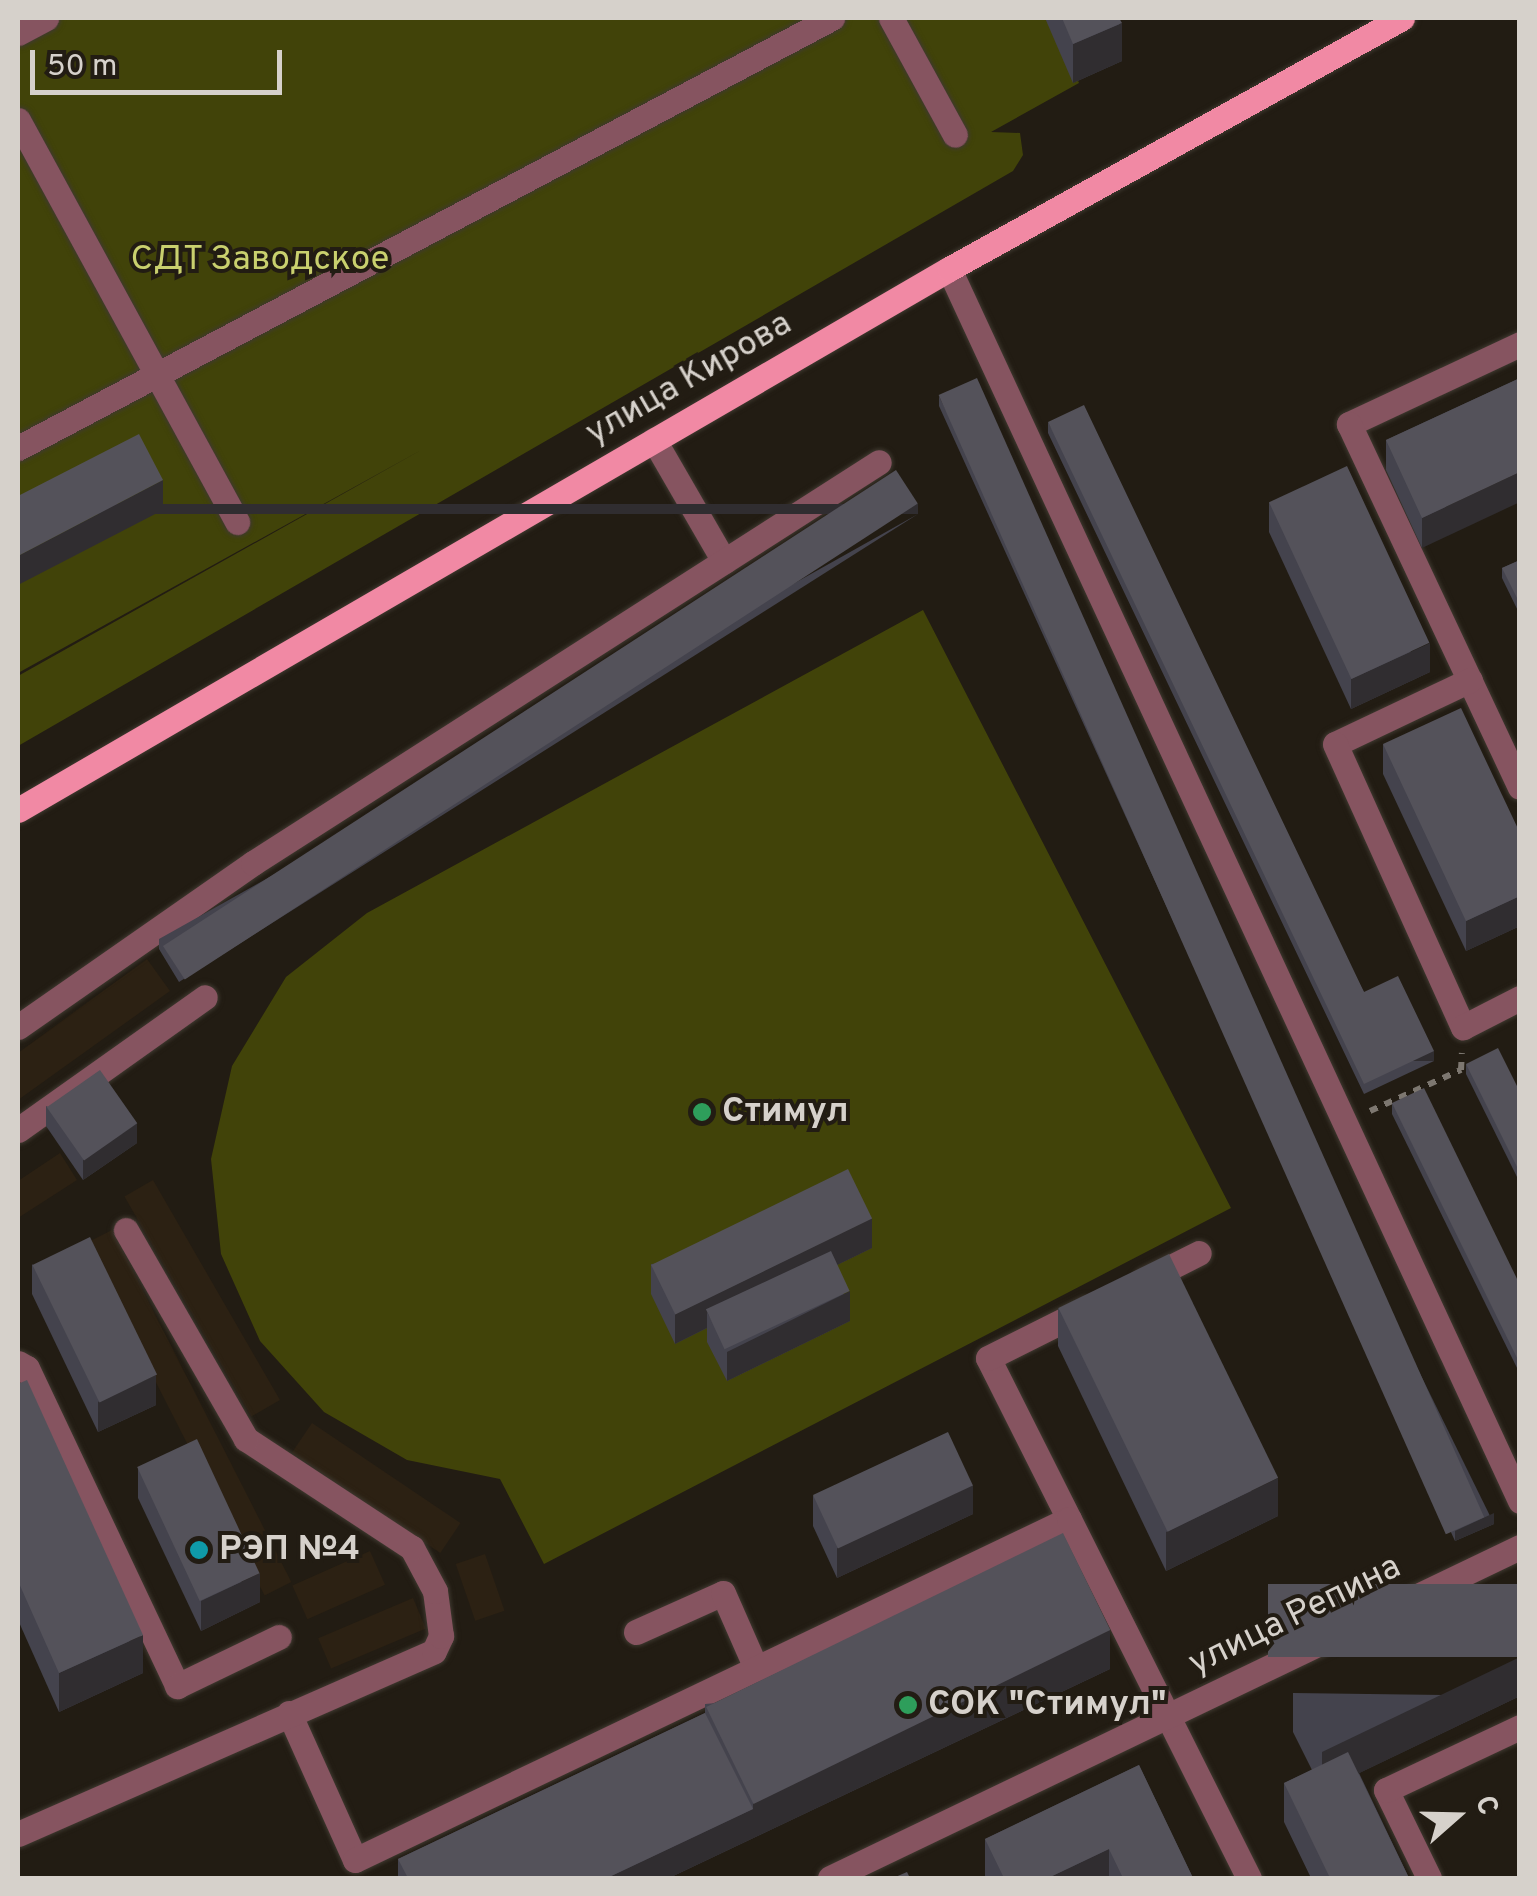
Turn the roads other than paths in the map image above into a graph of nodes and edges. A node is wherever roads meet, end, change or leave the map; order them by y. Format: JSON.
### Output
{"nodes":[{"id":1,"x":46,"y":18,"type":"edge"},
{"id":2,"x":832,"y":18,"type":"edge"},
{"id":3,"x":891,"y":18,"type":"edge"},
{"id":4,"x":1402,"y":18,"type":"edge"},
{"id":5,"x":18,"y":32,"type":"edge"},
{"id":6,"x":18,"y":120,"type":"edge"},
{"id":7,"x":955,"y":135,"type":"dead end"},
{"id":8,"x":948,"y":268,"type":"junction"},
{"id":9,"x":1520,"y":344,"type":"edge"},
{"id":10,"x":157,"y":375,"type":"junction"},
{"id":11,"x":654,"y":440,"type":"junction"},
{"id":12,"x":18,"y":448,"type":"edge"},
{"id":13,"x":879,"y":462,"type":"dead end"},
{"id":14,"x":238,"y":522,"type":"dead end"},
{"id":15,"x":724,"y":562,"type":"junction"},
{"id":16,"x":1470,"y":680,"type":"junction"},
{"id":17,"x":1518,"y":782,"type":"edge"},
{"id":18,"x":18,"y":810,"type":"edge"},
{"id":19,"x":205,"y":997,"type":"dead end"},
{"id":20,"x":1520,"y":998,"type":"edge"},
{"id":21,"x":18,"y":1028,"type":"edge"},
{"id":22,"x":18,"y":1130,"type":"edge"},
{"id":23,"x":126,"y":1230,"type":"dead end"},
{"id":24,"x":1199,"y":1253,"type":"dead end"},
{"id":25,"x":18,"y":1363,"type":"edge"},
{"id":26,"x":1520,"y":1502,"type":"edge"},
{"id":27,"x":1069,"y":1519,"type":"junction"},
{"id":28,"x":1520,"y":1547,"type":"edge"},
{"id":29,"x":636,"y":1632,"type":"dead end"},
{"id":30,"x":279,"y":1636,"type":"dead end"},
{"id":31,"x":756,"y":1668,"type":"junction"},
{"id":32,"x":289,"y":1713,"type":"junction"},
{"id":33,"x":1170,"y":1715,"type":"junction"},
{"id":34,"x":1520,"y":1727,"type":"edge"},
{"id":35,"x":18,"y":1834,"type":"edge"},
{"id":36,"x":830,"y":1878,"type":"edge"},
{"id":37,"x":1250,"y":1878,"type":"edge"},
{"id":38,"x":1429,"y":1878,"type":"edge"}],
"edges":[{"from":1,"to":5,"type":"street"},
{"from":2,"to":10,"type":"street"},
{"from":3,"to":7,"type":"street"},
{"from":4,"to":8,"type":"main road","name":"улица Кирова"},
{"from":6,"to":10,"type":"street"},
{"from":8,"to":11,"type":"main road","name":"улица Кирова"},
{"from":8,"to":26,"type":"street"},
{"from":9,"to":16,"type":"street"},
{"from":10,"to":12,"type":"street"},
{"from":10,"to":14,"type":"street"},
{"from":11,"to":15,"type":"street"},
{"from":11,"to":18,"type":"main road","name":"улица Кирова"},
{"from":13,"to":15,"type":"street"},
{"from":15,"to":21,"type":"street"},
{"from":16,"to":17,"type":"street"},
{"from":16,"to":20,"type":"street"},
{"from":19,"to":22,"type":"street"},
{"from":23,"to":32,"type":"street"},
{"from":24,"to":27,"type":"street"},
{"from":25,"to":30,"type":"street"},
{"from":27,"to":31,"type":"street"},
{"from":27,"to":33,"type":"street"},
{"from":28,"to":33,"type":"street","name":"улица Репина"},
{"from":29,"to":31,"type":"street"},
{"from":31,"to":32,"type":"street"},
{"from":32,"to":35,"type":"street"},
{"from":33,"to":36,"type":"street","name":"улица Репина"},
{"from":33,"to":37,"type":"street"},
{"from":34,"to":38,"type":"street"}]}
